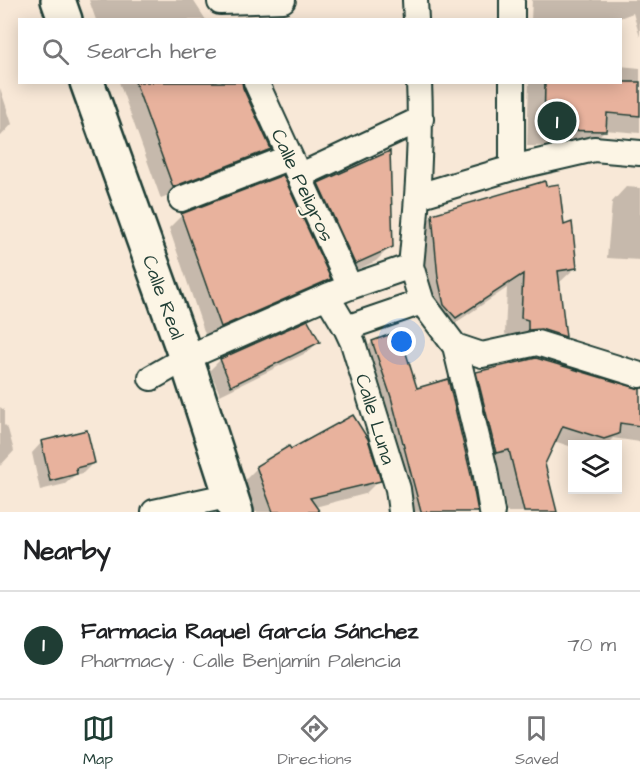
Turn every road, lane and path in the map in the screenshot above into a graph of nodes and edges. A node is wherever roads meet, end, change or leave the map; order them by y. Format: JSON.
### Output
{"nodes":[{"id":1,"x":58,"y":0,"type":"edge"},
{"id":2,"x":283,"y":0,"type":"edge"},
{"id":3,"x":415,"y":0,"type":"edge"},
{"id":4,"x":512,"y":0,"type":"edge"},
{"id":5,"x":221,"y":7,"type":"edge"},
{"id":6,"x":63,"y":18,"type":"edge"},
{"id":7,"x":416,"y":18,"type":"edge"},
{"id":8,"x":512,"y":18,"type":"edge"},
{"id":9,"x":88,"y":84,"type":"edge"},
{"id":10,"x":257,"y":84,"type":"edge"},
{"id":11,"x":419,"y":84,"type":"edge"},
{"id":12,"x":512,"y":84,"type":"edge"},
{"id":13,"x":421,"y":119,"type":"junction"},
{"id":14,"x":640,"y":153,"type":"edge"},
{"id":15,"x":295,"y":166,"type":"junction"},
{"id":16,"x":512,"y":168,"type":"junction"},
{"id":17,"x":418,"y":196,"type":"junction"},
{"id":18,"x":181,"y":199,"type":"dead end"},
{"id":19,"x":411,"y":266,"type":"junction"},
{"id":20,"x":350,"y":287,"type":"junction"},
{"id":21,"x":327,"y":296,"type":"junction"},
{"id":22,"x":422,"y":303,"type":"junction"},
{"id":23,"x":346,"y":328,"type":"junction"},
{"id":24,"x":455,"y":346,"type":"junction"},
{"id":25,"x":186,"y":358,"type":"junction"},
{"id":26,"x":640,"y":375,"type":"edge"},
{"id":27,"x":151,"y":378,"type":"dead end"},
{"id":28,"x":234,"y":503,"type":"edge"},
{"id":29,"x":154,"y":512,"type":"edge"},
{"id":30,"x":401,"y":512,"type":"edge"},
{"id":31,"x":492,"y":512,"type":"edge"}],
"edges":[{"from":1,"to":6,"type":"street"},
{"from":2,"to":5,"type":"street"},
{"from":3,"to":7,"type":"street"},
{"from":4,"to":8,"type":"street"},
{"from":9,"to":25,"type":"street","name":"Calle Real"},
{"from":10,"to":15,"type":"street","name":"Calle Peligros"},
{"from":11,"to":13,"type":"street"},
{"from":12,"to":16,"type":"street"},
{"from":13,"to":15,"type":"street"},
{"from":13,"to":17,"type":"street"},
{"from":14,"to":16,"type":"street"},
{"from":15,"to":18,"type":"street"},
{"from":15,"to":20,"type":"street","name":"Calle Peligros"},
{"from":16,"to":17,"type":"street"},
{"from":17,"to":19,"type":"street"},
{"from":19,"to":20,"type":"street"},
{"from":19,"to":22,"type":"street"},
{"from":20,"to":21,"type":"street"},
{"from":21,"to":23,"type":"street","name":"Calle Luna"},
{"from":21,"to":25,"type":"street"},
{"from":22,"to":23,"type":"street"},
{"from":22,"to":24,"type":"street"},
{"from":23,"to":30,"type":"street","name":"Calle Luna"},
{"from":24,"to":26,"type":"street"},
{"from":24,"to":31,"type":"street"},
{"from":25,"to":27,"type":"street"},
{"from":25,"to":28,"type":"street","name":"Calle Real"},
{"from":28,"to":29,"type":"street"}]}
